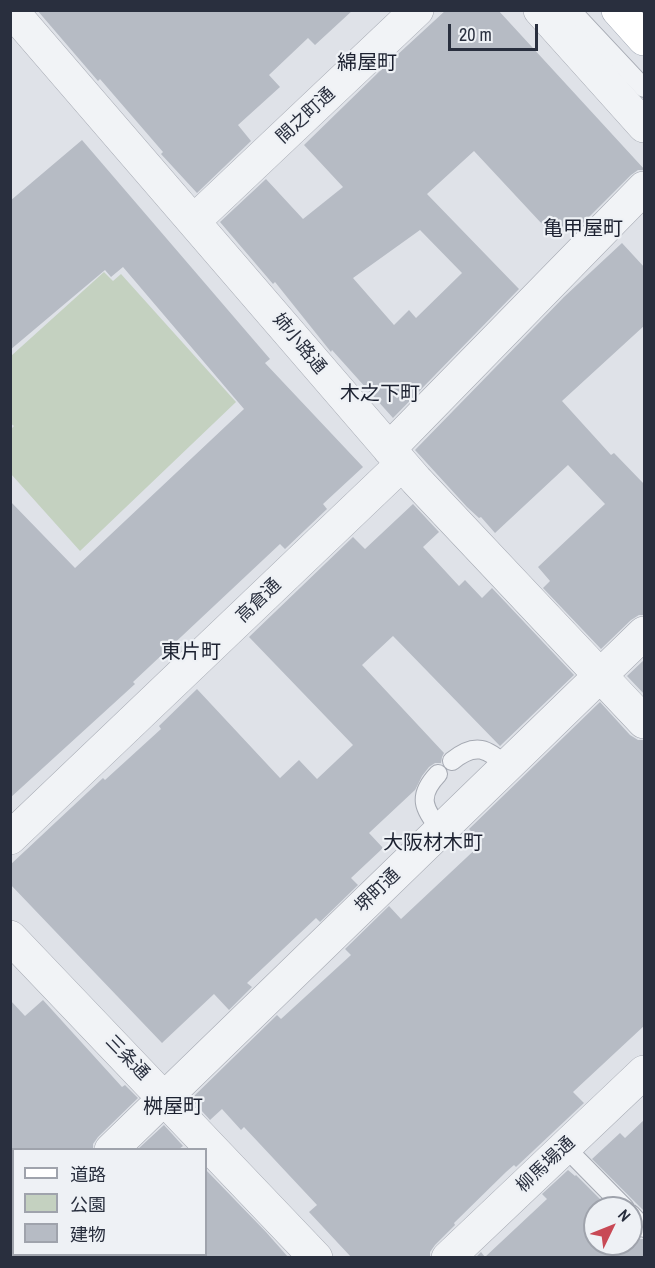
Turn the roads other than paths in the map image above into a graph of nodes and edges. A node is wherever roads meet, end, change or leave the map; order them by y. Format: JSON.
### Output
{"nodes":[{"id":1,"x":11,"y":10,"type":"edge"},
{"id":2,"x":417,"y":10,"type":"edge"},
{"id":3,"x":540,"y":10,"type":"edge"},
{"id":4,"x":571,"y":10,"type":"edge"},
{"id":5,"x":618,"y":10,"type":"edge"},
{"id":6,"x":645,"y":39,"type":"edge"},
{"id":7,"x":645,"y":88,"type":"edge"},
{"id":8,"x":645,"y":126,"type":"edge"},
{"id":9,"x":645,"y":188,"type":"edge"},
{"id":10,"x":194,"y":221,"type":"junction"},
{"id":11,"x":395,"y":456,"type":"junction"},
{"id":12,"x":645,"y":633,"type":"edge"},
{"id":13,"x":601,"y":676,"type":"junction"},
{"id":14,"x":645,"y":722,"type":"edge"},
{"id":15,"x":452,"y":761,"type":"dead end"},
{"id":16,"x":507,"y":767,"type":"junction"},
{"id":17,"x":438,"y":774,"type":"dead end"},
{"id":18,"x":441,"y":830,"type":"junction"},
{"id":19,"x":10,"y":838,"type":"edge"},
{"id":20,"x":10,"y":937,"type":"edge"},
{"id":21,"x":645,"y":1072,"type":"edge"},
{"id":22,"x":166,"y":1098,"type":"junction"},
{"id":23,"x":565,"y":1147,"type":"junction"},
{"id":24,"x":112,"y":1148,"type":"edge"},
{"id":25,"x":613,"y":1196,"type":"edge"},
{"id":26,"x":316,"y":1257,"type":"edge"},
{"id":27,"x":448,"y":1257,"type":"edge"}],
"edges":[{"from":1,"to":10,"type":"street","name":"姉小路通"},
{"from":2,"to":10,"type":"street","name":"間之町通"},
{"from":3,"to":8,"type":"street"},
{"from":4,"to":7,"type":"lane"},
{"from":5,"to":6,"type":"main road"},
{"from":9,"to":11,"type":"street","name":"高倉通"},
{"from":10,"to":11,"type":"street","name":"姉小路通"},
{"from":11,"to":13,"type":"street","name":"姉小路通"},
{"from":11,"to":19,"type":"street","name":"高倉通"},
{"from":12,"to":13,"type":"street","name":"堺町通"},
{"from":13,"to":14,"type":"street","name":"姉小路通"},
{"from":13,"to":16,"type":"street","name":"堺町通"},
{"from":15,"to":16,"type":"lane"},
{"from":16,"to":18,"type":"street","name":"堺町通"},
{"from":17,"to":18,"type":"lane"},
{"from":18,"to":22,"type":"street","name":"堺町通"},
{"from":20,"to":22,"type":"street","name":"三条通"},
{"from":21,"to":23,"type":"street","name":"柳馬場通"},
{"from":22,"to":24,"type":"street","name":"堺町通"},
{"from":22,"to":26,"type":"street","name":"三条通"},
{"from":23,"to":25,"type":"lane"},
{"from":23,"to":27,"type":"street","name":"柳馬場通"}]}
